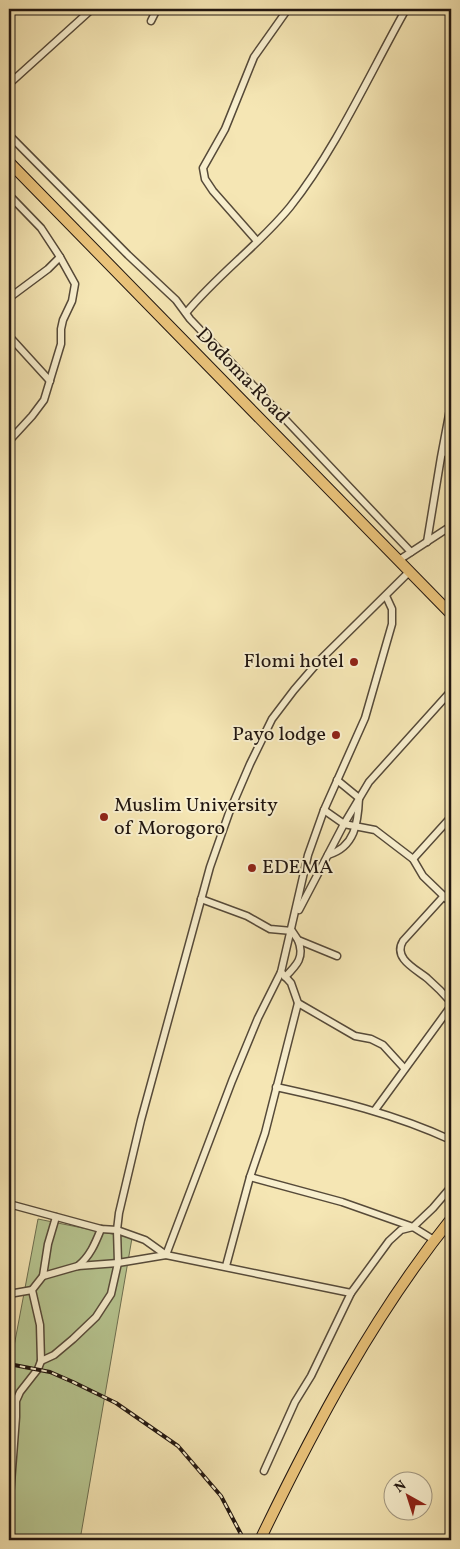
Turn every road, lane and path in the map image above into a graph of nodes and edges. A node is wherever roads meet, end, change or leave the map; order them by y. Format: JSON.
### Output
{"nodes":[{"id":1,"x":92,"y":9,"type":"edge"},
{"id":2,"x":156,"y":9,"type":"edge"},
{"id":3,"x":288,"y":9,"type":"edge"},
{"id":4,"x":406,"y":9,"type":"edge"},
{"id":5,"x":151,"y":21,"type":"dead end"},
{"id":6,"x":9,"y":84,"type":"edge"},
{"id":7,"x":9,"y":135,"type":"edge"},
{"id":8,"x":9,"y":162,"type":"edge"},
{"id":9,"x":9,"y":195,"type":"edge"},
{"id":10,"x":257,"y":241,"type":"junction"},
{"id":11,"x":60,"y":258,"type":"junction"},
{"id":12,"x":9,"y":298,"type":"edge"},
{"id":13,"x":186,"y":312,"type":"junction"},
{"id":14,"x":9,"y":336,"type":"edge"},
{"id":15,"x":50,"y":381,"type":"junction"},
{"id":16,"x":451,"y":404,"type":"edge"},
{"id":17,"x":9,"y":441,"type":"edge"},
{"id":18,"x":451,"y":441,"type":"edge"},
{"id":19,"x":441,"y":456,"type":"junction"},
{"id":20,"x":451,"y":526,"type":"edge"},
{"id":21,"x":427,"y":542,"type":"junction"},
{"id":22,"x":411,"y":552,"type":"junction"},
{"id":23,"x":400,"y":560,"type":"junction"},
{"id":24,"x":410,"y":571,"type":"junction"},
{"id":25,"x":386,"y":596,"type":"junction"},
{"id":26,"x":451,"y":614,"type":"edge"},
{"id":27,"x":451,"y":691,"type":"edge"},
{"id":28,"x":337,"y":780,"type":"junction"},
{"id":29,"x":359,"y":798,"type":"junction"},
{"id":30,"x":324,"y":810,"type":"junction"},
{"id":31,"x":451,"y":817,"type":"edge"},
{"id":32,"x":344,"y":824,"type":"junction"},
{"id":33,"x":357,"y":826,"type":"junction"},
{"id":34,"x":328,"y":855,"type":"junction"},
{"id":35,"x":413,"y":859,"type":"junction"},
{"id":36,"x":444,"y":897,"type":"junction"},
{"id":37,"x":201,"y":899,"type":"junction"},
{"id":38,"x":451,"y":903,"type":"edge"},
{"id":39,"x":294,"y":919,"type":"junction"},
{"id":40,"x":292,"y":931,"type":"junction"},
{"id":41,"x":298,"y":940,"type":"junction"},
{"id":42,"x":336,"y":956,"type":"dead end"},
{"id":43,"x":284,"y":975,"type":"junction"},
{"id":44,"x":451,"y":1002,"type":"edge"},
{"id":45,"x":298,"y":1003,"type":"junction"},
{"id":46,"x":451,"y":1006,"type":"edge"},
{"id":47,"x":404,"y":1068,"type":"junction"},
{"id":48,"x":276,"y":1088,"type":"junction"},
{"id":49,"x":375,"y":1110,"type":"junction"},
{"id":50,"x":451,"y":1140,"type":"edge"},
{"id":51,"x":250,"y":1177,"type":"junction"},
{"id":52,"x":451,"y":1188,"type":"edge"},
{"id":53,"x":9,"y":1204,"type":"edge"},
{"id":54,"x":56,"y":1217,"type":"junction"},
{"id":55,"x":451,"y":1219,"type":"edge"},
{"id":56,"x":413,"y":1226,"type":"junction"},
{"id":57,"x":100,"y":1229,"type":"junction"},
{"id":58,"x":117,"y":1230,"type":"junction"},
{"id":59,"x":434,"y":1240,"type":"junction"},
{"id":60,"x":166,"y":1255,"type":"junction"},
{"id":61,"x":118,"y":1263,"type":"junction"},
{"id":62,"x":78,"y":1266,"type":"junction"},
{"id":63,"x":226,"y":1266,"type":"junction"},
{"id":64,"x":43,"y":1276,"type":"junction"},
{"id":65,"x":32,"y":1290,"type":"junction"},
{"id":66,"x":351,"y":1293,"type":"junction"},
{"id":67,"x":9,"y":1294,"type":"edge"},
{"id":68,"x":42,"y":1361,"type":"junction"},
{"id":69,"x":264,"y":1471,"type":"dead end"},
{"id":70,"x":9,"y":1509,"type":"edge"},
{"id":71,"x":260,"y":1540,"type":"edge"}],
"edges":[{"from":1,"to":6,"type":"street"},
{"from":2,"to":5,"type":"street"},
{"from":3,"to":10,"type":"street"},
{"from":4,"to":10,"type":"street"},
{"from":7,"to":13,"type":"street"},
{"from":8,"to":23,"type":"highway","name":"Dodoma Road"},
{"from":9,"to":11,"type":"street"},
{"from":10,"to":13,"type":"street"},
{"from":11,"to":12,"type":"street"},
{"from":11,"to":15,"type":"street"},
{"from":13,"to":22,"type":"street"},
{"from":14,"to":15,"type":"street"},
{"from":15,"to":17,"type":"street"},
{"from":16,"to":19,"type":"street"},
{"from":18,"to":19,"type":"street"},
{"from":19,"to":21,"type":"street"},
{"from":20,"to":21,"type":"street"},
{"from":21,"to":22,"type":"street"},
{"from":22,"to":23,"type":"street"},
{"from":23,"to":24,"type":"highway","name":"Dodoma Road"},
{"from":24,"to":25,"type":"street"},
{"from":24,"to":26,"type":"highway","name":"Dodoma Road"},
{"from":25,"to":28,"type":"street"},
{"from":25,"to":37,"type":"street"},
{"from":27,"to":29,"type":"street"},
{"from":28,"to":29,"type":"street"},
{"from":28,"to":30,"type":"street"},
{"from":29,"to":32,"type":"street"},
{"from":29,"to":33,"type":"street"},
{"from":30,"to":32,"type":"street"},
{"from":30,"to":39,"type":"street"},
{"from":31,"to":35,"type":"street"},
{"from":32,"to":33,"type":"street"},
{"from":32,"to":34,"type":"street"},
{"from":33,"to":34,"type":"street"},
{"from":33,"to":35,"type":"street"},
{"from":34,"to":39,"type":"street"},
{"from":35,"to":36,"type":"street"},
{"from":36,"to":38,"type":"street"},
{"from":36,"to":44,"type":"street"},
{"from":37,"to":40,"type":"street"},
{"from":37,"to":58,"type":"street"},
{"from":39,"to":40,"type":"street"},
{"from":40,"to":41,"type":"street"},
{"from":40,"to":43,"type":"street"},
{"from":41,"to":42,"type":"street"},
{"from":41,"to":43,"type":"street"},
{"from":43,"to":45,"type":"street"},
{"from":43,"to":60,"type":"street"},
{"from":45,"to":47,"type":"street"},
{"from":45,"to":48,"type":"street"},
{"from":46,"to":47,"type":"street"},
{"from":47,"to":49,"type":"street"},
{"from":48,"to":49,"type":"street"},
{"from":48,"to":51,"type":"street"},
{"from":49,"to":50,"type":"street"},
{"from":51,"to":56,"type":"street"},
{"from":51,"to":63,"type":"street"},
{"from":52,"to":56,"type":"street"},
{"from":53,"to":54,"type":"street"},
{"from":54,"to":57,"type":"street"},
{"from":54,"to":64,"type":"street"},
{"from":55,"to":59,"type":"highway"},
{"from":56,"to":59,"type":"street"},
{"from":56,"to":66,"type":"street"},
{"from":57,"to":58,"type":"street"},
{"from":57,"to":62,"type":"street"},
{"from":58,"to":60,"type":"street"},
{"from":58,"to":61,"type":"street"},
{"from":59,"to":71,"type":"highway"},
{"from":60,"to":61,"type":"street"},
{"from":60,"to":63,"type":"street"},
{"from":61,"to":62,"type":"street"},
{"from":61,"to":68,"type":"street"},
{"from":62,"to":64,"type":"street"},
{"from":63,"to":66,"type":"street"},
{"from":64,"to":65,"type":"street"},
{"from":65,"to":67,"type":"street"},
{"from":65,"to":68,"type":"street"},
{"from":66,"to":69,"type":"street"},
{"from":68,"to":70,"type":"street"}]}
